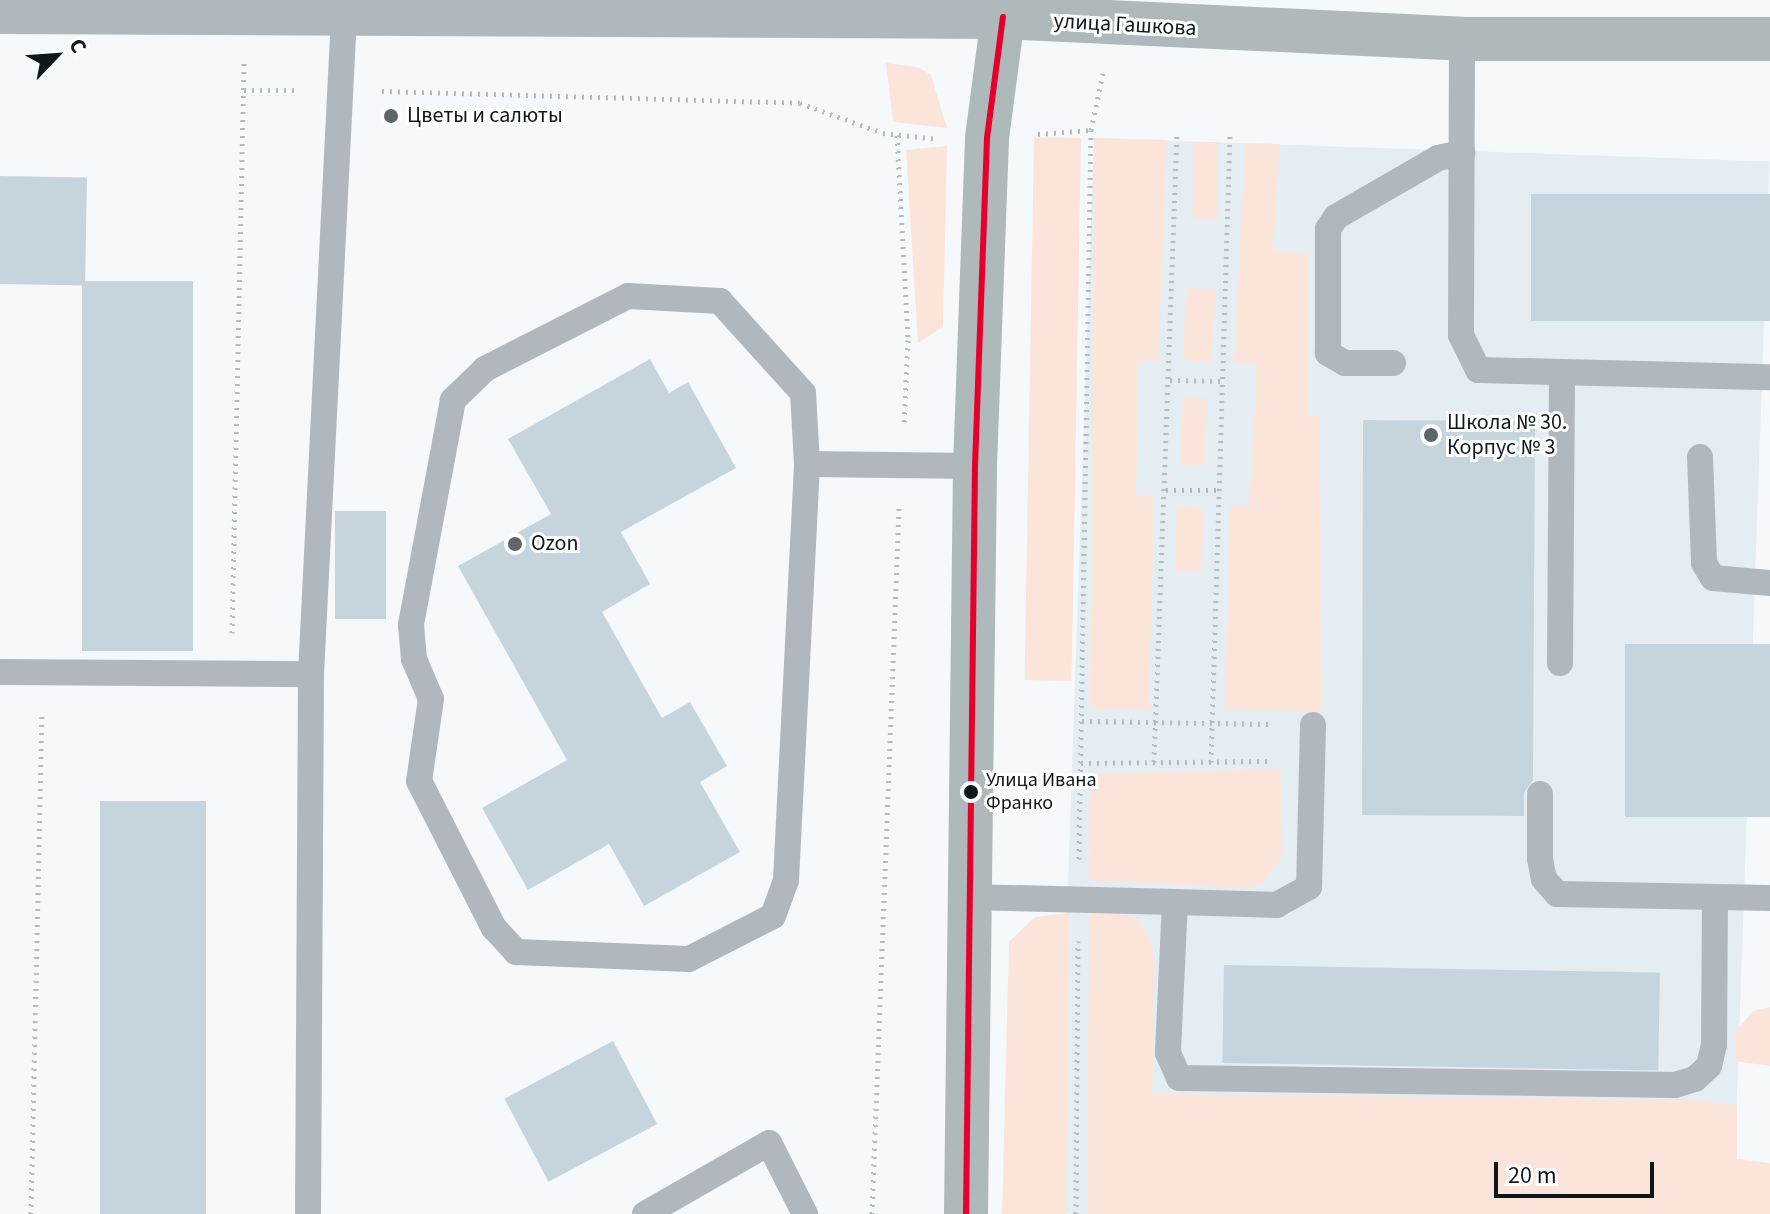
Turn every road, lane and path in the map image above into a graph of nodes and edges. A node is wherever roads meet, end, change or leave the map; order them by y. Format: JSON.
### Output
{"nodes":[{"id":1,"x":86,"y":5,"type":"edge"},
{"id":2,"x":1003,"y":8,"type":"edge"},
{"id":3,"x":0,"y":12,"type":"edge"},
{"id":4,"x":245,"y":14,"type":"junction"},
{"id":5,"x":344,"y":15,"type":"junction"},
{"id":6,"x":1462,"y":39,"type":"junction"},
{"id":7,"x":1770,"y":39,"type":"edge"},
{"id":8,"x":1103,"y":73,"type":"dead end"},
{"id":9,"x":244,"y":90,"type":"junction"},
{"id":10,"x":340,"y":91,"type":"junction"},
{"id":11,"x":1091,"y":130,"type":"junction"},
{"id":12,"x":1177,"y":132,"type":"dead end"},
{"id":13,"x":1038,"y":134,"type":"dead end"},
{"id":14,"x":1230,"y":134,"type":"dead end"},
{"id":15,"x":897,"y":135,"type":"junction"},
{"id":16,"x":943,"y":139,"type":"dead end"},
{"id":17,"x":1462,"y":153,"type":"junction"},
{"id":18,"x":1393,"y":363,"type":"dead end"},
{"id":19,"x":1562,"y":375,"type":"junction"},
{"id":20,"x":1770,"y":377,"type":"edge"},
{"id":21,"x":1170,"y":380,"type":"junction"},
{"id":22,"x":1221,"y":381,"type":"junction"},
{"id":23,"x":1700,"y":457,"type":"dead end"},
{"id":24,"x":807,"y":464,"type":"junction"},
{"id":25,"x":902,"y":466,"type":"junction"},
{"id":26,"x":975,"y":466,"type":"junction"},
{"id":27,"x":1166,"y":490,"type":"junction"},
{"id":28,"x":1219,"y":490,"type":"junction"},
{"id":29,"x":1770,"y":583,"type":"edge"},
{"id":30,"x":1560,"y":663,"type":"dead end"},
{"id":31,"x":0,"y":672,"type":"edge"},
{"id":32,"x":43,"y":672,"type":"junction"},
{"id":33,"x":231,"y":674,"type":"junction"},
{"id":34,"x":311,"y":674,"type":"junction"},
{"id":35,"x":1082,"y":721,"type":"junction"},
{"id":36,"x":1158,"y":722,"type":"junction"},
{"id":37,"x":1213,"y":723,"type":"junction"},
{"id":38,"x":1313,"y":725,"type":"joint"},
{"id":39,"x":1315,"y":761,"type":"junction"},
{"id":40,"x":1154,"y":762,"type":"junction"},
{"id":41,"x":1211,"y":762,"type":"junction"},
{"id":42,"x":1081,"y":763,"type":"junction"},
{"id":43,"x":1540,"y":794,"type":"dead end"},
{"id":44,"x":970,"y":897,"type":"junction"},
{"id":45,"x":1078,"y":898,"type":"junction"},
{"id":46,"x":1715,"y":898,"type":"junction"},
{"id":47,"x":1770,"y":898,"type":"edge"},
{"id":48,"x":1175,"y":902,"type":"junction"},
{"id":49,"x":31,"y":1214,"type":"edge"},
{"id":50,"x":308,"y":1214,"type":"edge"},
{"id":51,"x":645,"y":1214,"type":"edge"},
{"id":52,"x":805,"y":1214,"type":"edge"},
{"id":53,"x":872,"y":1214,"type":"edge"},
{"id":54,"x":966,"y":1214,"type":"edge"},
{"id":55,"x":1076,"y":1214,"type":"edge"}],
"edges":[{"from":1,"to":3,"type":"street","name":"улица Гашкова"},
{"from":1,"to":4,"type":"street","name":"улица Гашкова"},
{"from":2,"to":5,"type":"street","name":"улица Гашкова"},
{"from":2,"to":6,"type":"street","name":"улица Гашкова"},
{"from":2,"to":26,"type":"street"},
{"from":4,"to":5,"type":"street","name":"улица Гашкова"},
{"from":4,"to":9,"type":"path"},
{"from":5,"to":10,"type":"lane"},
{"from":6,"to":7,"type":"street","name":"улица Гашкова"},
{"from":6,"to":17,"type":"lane"},
{"from":8,"to":11,"type":"path"},
{"from":9,"to":10,"type":"path"},
{"from":9,"to":33,"type":"path"},
{"from":10,"to":15,"type":"path"},
{"from":10,"to":34,"type":"lane"},
{"from":11,"to":13,"type":"path"},
{"from":11,"to":35,"type":"path"},
{"from":12,"to":21,"type":"path"},
{"from":14,"to":22,"type":"path"},
{"from":15,"to":16,"type":"path"},
{"from":15,"to":25,"type":"path"},
{"from":17,"to":18,"type":"lane"},
{"from":17,"to":19,"type":"lane"},
{"from":19,"to":20,"type":"lane"},
{"from":19,"to":30,"type":"lane"},
{"from":21,"to":22,"type":"path"},
{"from":21,"to":27,"type":"path"},
{"from":22,"to":28,"type":"path"},
{"from":23,"to":29,"type":"lane"},
{"from":24,"to":24,"type":"lane"},
{"from":24,"to":25,"type":"lane"},
{"from":25,"to":26,"type":"lane"},
{"from":25,"to":53,"type":"path"},
{"from":26,"to":44,"type":"street"},
{"from":27,"to":28,"type":"path"},
{"from":27,"to":36,"type":"path"},
{"from":28,"to":37,"type":"path"},
{"from":31,"to":32,"type":"lane"},
{"from":32,"to":33,"type":"lane"},
{"from":32,"to":49,"type":"path"},
{"from":33,"to":34,"type":"lane"},
{"from":34,"to":50,"type":"lane"},
{"from":35,"to":36,"type":"path"},
{"from":35,"to":42,"type":"path"},
{"from":36,"to":37,"type":"path"},
{"from":36,"to":40,"type":"path"},
{"from":37,"to":38,"type":"path"},
{"from":37,"to":41,"type":"path"},
{"from":38,"to":39,"type":"lane"},
{"from":39,"to":41,"type":"path"},
{"from":39,"to":48,"type":"lane"},
{"from":40,"to":41,"type":"path"},
{"from":40,"to":42,"type":"path"},
{"from":42,"to":45,"type":"path"},
{"from":43,"to":46,"type":"lane"},
{"from":44,"to":45,"type":"lane"},
{"from":44,"to":54,"type":"street"},
{"from":45,"to":48,"type":"lane"},
{"from":45,"to":55,"type":"path"},
{"from":46,"to":47,"type":"lane"},
{"from":46,"to":48,"type":"lane"},
{"from":51,"to":52,"type":"lane"}]}
